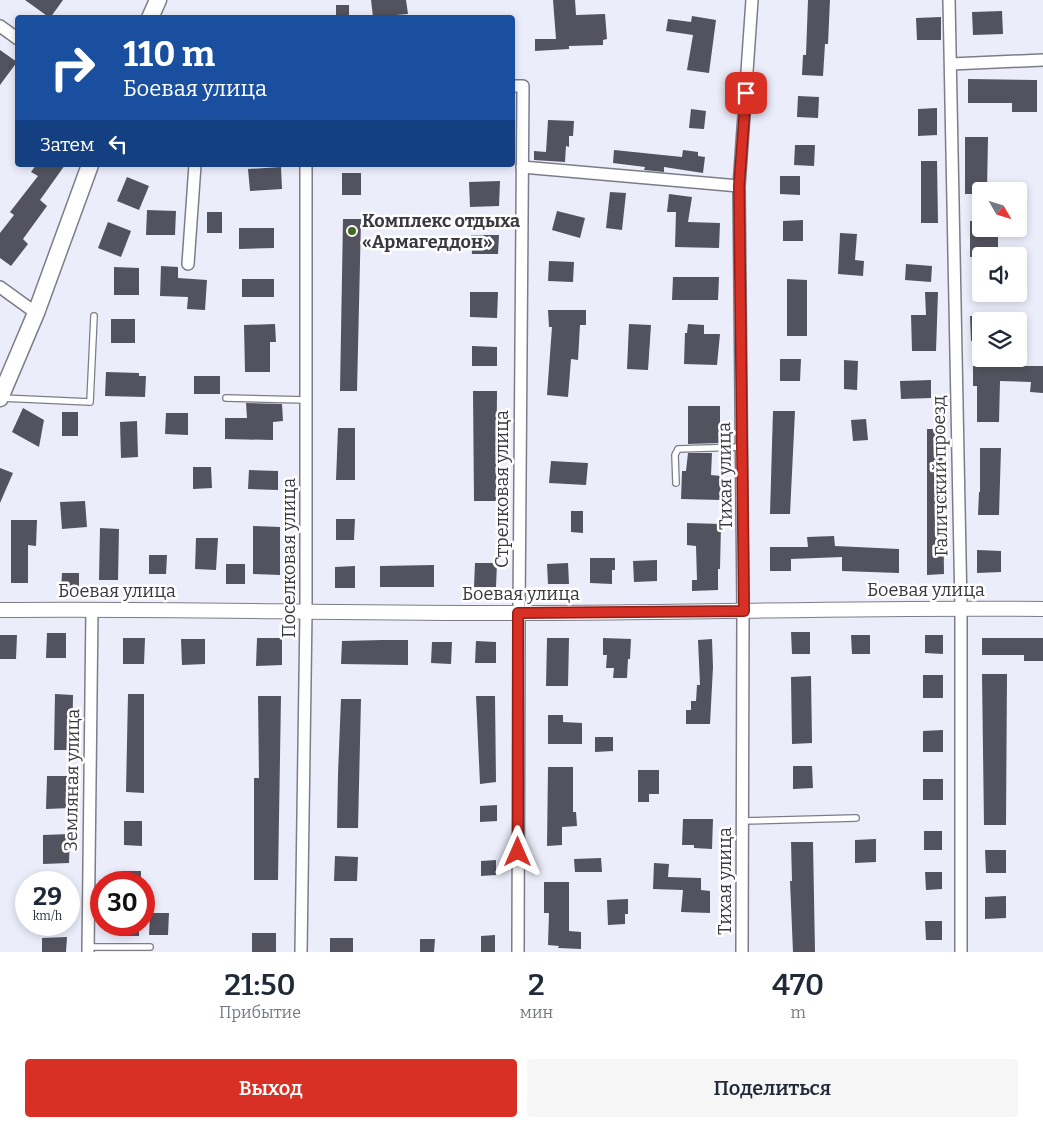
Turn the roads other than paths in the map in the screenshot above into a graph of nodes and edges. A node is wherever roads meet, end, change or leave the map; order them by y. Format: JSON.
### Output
{"nodes":[{"id":1,"x":158,"y":0,"type":"edge"},
{"id":2,"x":752,"y":0,"type":"edge"},
{"id":3,"x":949,"y":0,"type":"edge"},
{"id":4,"x":151,"y":15,"type":"edge"},
{"id":5,"x":0,"y":26,"type":"edge"},
{"id":6,"x":15,"y":37,"type":"edge"},
{"id":7,"x":1043,"y":60,"type":"edge"},
{"id":8,"x":950,"y":64,"type":"junction"},
{"id":9,"x":518,"y":86,"type":"edge"},
{"id":10,"x":89,"y":167,"type":"edge"},
{"id":11,"x":195,"y":167,"type":"edge"},
{"id":12,"x":306,"y":167,"type":"edge"},
{"id":13,"x":522,"y":167,"type":"junction"},
{"id":14,"x":739,"y":186,"type":"junction"},
{"id":15,"x":188,"y":264,"type":"dead end"},
{"id":16,"x":0,"y":287,"type":"edge"},
{"id":17,"x":36,"y":313,"type":"junction"},
{"id":18,"x":94,"y":316,"type":"dead end"},
{"id":19,"x":0,"y":398,"type":"edge"},
{"id":20,"x":226,"y":398,"type":"dead end"},
{"id":21,"x":306,"y":400,"type":"junction"},
{"id":22,"x":742,"y":447,"type":"junction"},
{"id":23,"x":676,"y":483,"type":"dead end"},
{"id":24,"x":961,"y":608,"type":"junction"},
{"id":25,"x":92,"y":609,"type":"junction"},
{"id":26,"x":1043,"y":609,"type":"edge"},
{"id":27,"x":0,"y":610,"type":"edge"},
{"id":28,"x":744,"y":611,"type":"junction"},
{"id":29,"x":306,"y":612,"type":"junction"},
{"id":30,"x":518,"y":613,"type":"junction"},
{"id":31,"x":856,"y":818,"type":"dead end"},
{"id":32,"x":742,"y":821,"type":"junction"},
{"id":33,"x":150,"y":947,"type":"dead end"},
{"id":34,"x":88,"y":950,"type":"edge"},
{"id":35,"x":301,"y":952,"type":"edge"},
{"id":36,"x":518,"y":952,"type":"edge"},
{"id":37,"x":742,"y":952,"type":"edge"},
{"id":38,"x":961,"y":952,"type":"edge"}],
"edges":[{"from":1,"to":4,"type":"main road"},
{"from":2,"to":14,"type":"street","name":"Тихая улица"},
{"from":3,"to":8,"type":"street","name":"Галичский проезд"},
{"from":5,"to":6,"type":"street"},
{"from":7,"to":8,"type":"street"},
{"from":8,"to":24,"type":"street","name":"Галичский проезд"},
{"from":9,"to":13,"type":"street","name":"Стрелковая улица"},
{"from":10,"to":17,"type":"main road"},
{"from":11,"to":15,"type":"street"},
{"from":12,"to":21,"type":"street","name":"Поселковая улица"},
{"from":13,"to":14,"type":"street"},
{"from":13,"to":30,"type":"street","name":"Стрелковая улица"},
{"from":14,"to":22,"type":"street","name":"Тихая улица"},
{"from":16,"to":17,"type":"street"},
{"from":17,"to":19,"type":"main road"},
{"from":18,"to":19,"type":"lane"},
{"from":20,"to":21,"type":"lane"},
{"from":21,"to":29,"type":"street","name":"Поселковая улица"},
{"from":22,"to":23,"type":"lane"},
{"from":22,"to":28,"type":"street","name":"Тихая улица"},
{"from":24,"to":26,"type":"street","name":"Боевая улица"},
{"from":24,"to":28,"type":"street","name":"Боевая улица"},
{"from":24,"to":38,"type":"street","name":"Галичский проезд"},
{"from":25,"to":27,"type":"street","name":"Боевая улица"},
{"from":25,"to":29,"type":"street","name":"Боевая улица"},
{"from":25,"to":34,"type":"street","name":"Земляная улица"},
{"from":28,"to":30,"type":"street","name":"Боевая улица"},
{"from":28,"to":32,"type":"street","name":"Тихая улица"},
{"from":29,"to":30,"type":"street","name":"Боевая улица"},
{"from":29,"to":35,"type":"street","name":"Поселковая улица"},
{"from":30,"to":36,"type":"street","name":"Стрелковая улица"},
{"from":31,"to":32,"type":"lane"},
{"from":32,"to":37,"type":"street","name":"Тихая улица"},
{"from":33,"to":34,"type":"lane"}]}
